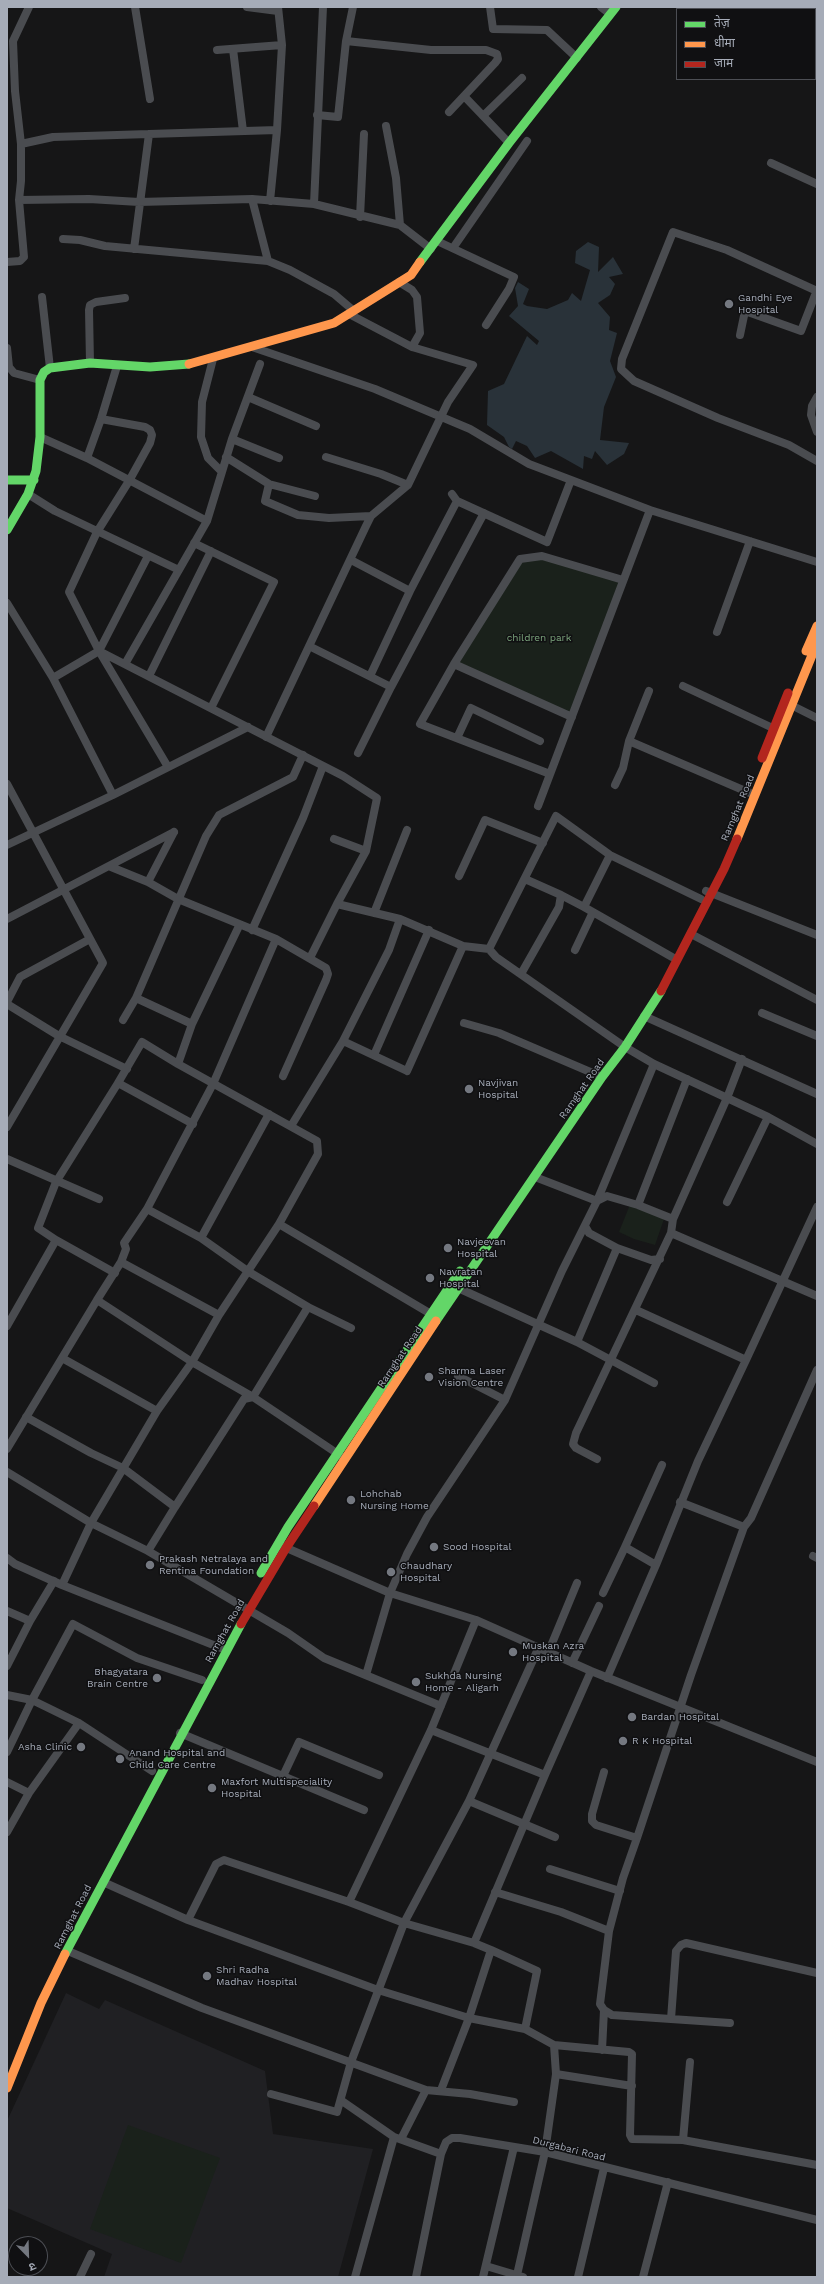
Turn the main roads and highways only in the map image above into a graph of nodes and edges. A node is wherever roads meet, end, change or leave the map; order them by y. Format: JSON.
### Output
{"nodes":[{"id":1,"x":613,"y":11,"type":"edge"},
{"id":2,"x":7,"y":480,"type":"edge"},
{"id":3,"x":34,"y":480,"type":"junction"},
{"id":4,"x":7,"y":530,"type":"edge"},
{"id":5,"x":817,"y":626,"type":"edge"},
{"id":6,"x":817,"y":643,"type":"edge"},
{"id":7,"x":813,"y":665,"type":"edge"},
{"id":8,"x":777,"y":730,"type":"junction"},
{"id":9,"x":706,"y":895,"type":"junction"},
{"id":10,"x":622,"y":1045,"type":"junction"},
{"id":11,"x":599,"y":1076,"type":"junction"},
{"id":12,"x":282,"y":1546,"type":"junction"},
{"id":13,"x":222,"y":1649,"type":"junction"},
{"id":14,"x":7,"y":2069,"type":"edge"},
{"id":15,"x":7,"y":2088,"type":"edge"}],
"edges":[{"from":1,"to":3,"type":"main road"},
{"from":2,"to":3,"type":"main road"},
{"from":3,"to":4,"type":"main road"},
{"from":5,"to":8,"type":"main road","name":"Ramghat Road"},
{"from":6,"to":7,"type":"main road","name":"Ramghat Road"},
{"from":7,"to":8,"type":"main road","name":"Ramghat Road"},
{"from":8,"to":9,"type":"main road","name":"Ramghat Road"},
{"from":8,"to":9,"type":"main road","name":"Ramghat Road"},
{"from":9,"to":10,"type":"main road","name":"Ramghat Road"},
{"from":9,"to":10,"type":"main road","name":"Ramghat Road"},
{"from":10,"to":11,"type":"main road","name":"Ramghat Road"},
{"from":11,"to":12,"type":"main road","name":"Ramghat Road"},
{"from":11,"to":12,"type":"main road","name":"Ramghat Road"},
{"from":12,"to":13,"type":"main road","name":"Ramghat Road"},
{"from":13,"to":14,"type":"main road","name":"Ramghat Road"},
{"from":13,"to":15,"type":"main road","name":"Ramghat Road"}]}
